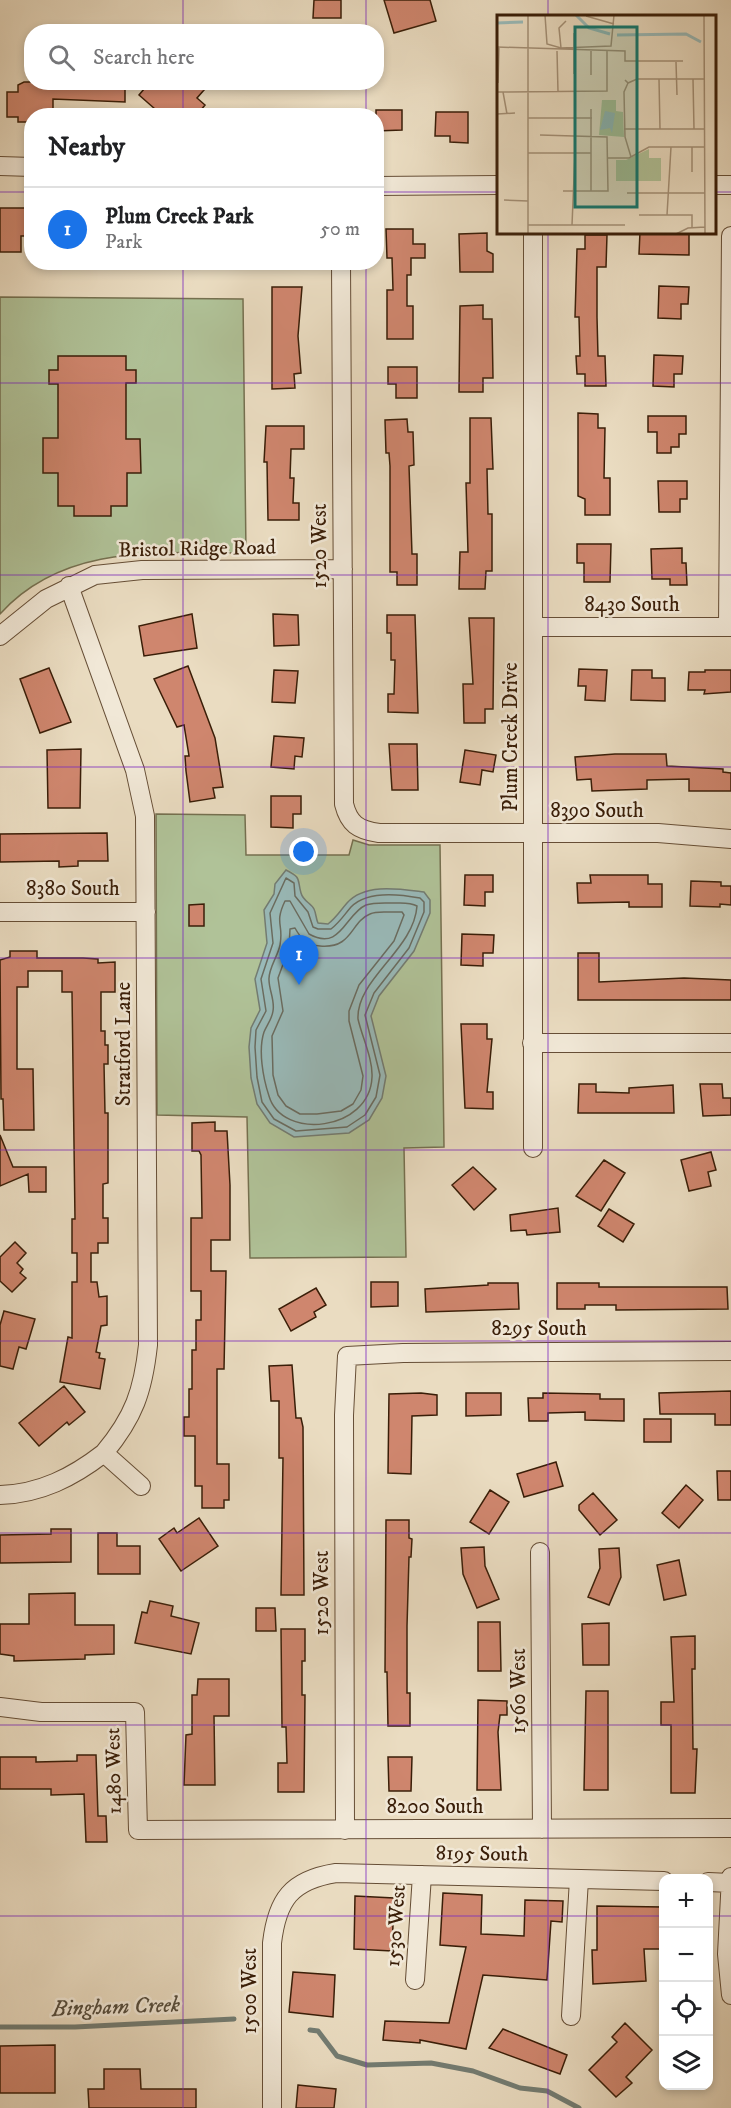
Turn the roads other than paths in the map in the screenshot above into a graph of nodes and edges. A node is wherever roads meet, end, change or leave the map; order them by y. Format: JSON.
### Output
{"nodes":[{"id":1,"x":0,"y":166,"type":"edge"},
{"id":2,"x":24,"y":166,"type":"edge"},
{"id":3,"x":497,"y":185,"type":"edge"},
{"id":4,"x":384,"y":186,"type":"edge"},
{"id":5,"x":533,"y":234,"type":"edge"},
{"id":6,"x":731,"y":236,"type":"edge"},
{"id":7,"x":341,"y":270,"type":"edge"},
{"id":8,"x":730,"y":400,"type":"edge"},
{"id":9,"x":343,"y":569,"type":"junction"},
{"id":10,"x":69,"y":586,"type":"junction"},
{"id":11,"x":533,"y":627,"type":"junction"},
{"id":12,"x":730,"y":627,"type":"edge"},
{"id":13,"x":0,"y":636,"type":"edge"},
{"id":14,"x":355,"y":827,"type":"joint"},
{"id":15,"x":533,"y":833,"type":"junction"},
{"id":16,"x":731,"y":839,"type":"edge"},
{"id":17,"x":0,"y":912,"type":"edge"},
{"id":18,"x":146,"y":912,"type":"junction"},
{"id":19,"x":532,"y":1043,"type":"junction"},
{"id":20,"x":731,"y":1043,"type":"edge"},
{"id":21,"x":533,"y":1148,"type":"dead end"},
{"id":22,"x":731,"y":1351,"type":"edge"},
{"id":23,"x":347,"y":1356,"type":"joint"},
{"id":24,"x":104,"y":1453,"type":"junction"},
{"id":25,"x":141,"y":1486,"type":"dead end"},
{"id":26,"x":0,"y":1495,"type":"edge"},
{"id":27,"x":540,"y":1552,"type":"dead end"},
{"id":28,"x":0,"y":1707,"type":"edge"},
{"id":29,"x":731,"y":1828,"type":"edge"},
{"id":30,"x":542,"y":1829,"type":"junction"},
{"id":31,"x":138,"y":1830,"type":"joint"},
{"id":32,"x":345,"y":1830,"type":"junction"},
{"id":33,"x":422,"y":1875,"type":"junction"},
{"id":34,"x":731,"y":1877,"type":"edge"},
{"id":35,"x":579,"y":1879,"type":"junction"},
{"id":36,"x":659,"y":1881,"type":"edge"},
{"id":37,"x":713,"y":1882,"type":"edge"},
{"id":38,"x":301,"y":1883,"type":"joint"},
{"id":39,"x":731,"y":1883,"type":"edge"},
{"id":40,"x":415,"y":1980,"type":"dead end"},
{"id":41,"x":731,"y":1995,"type":"edge"},
{"id":42,"x":571,"y":2016,"type":"dead end"},
{"id":43,"x":272,"y":2108,"type":"edge"}],
"edges":[{"from":1,"to":2,"type":"street"},
{"from":3,"to":4,"type":"street"},
{"from":5,"to":11,"type":"street","name":"Plum Creek Drive"},
{"from":6,"to":8,"type":"street"},
{"from":7,"to":9,"type":"street","name":"1520 West"},
{"from":8,"to":12,"type":"street"},
{"from":9,"to":10,"type":"street","name":"Bristol Ridge Road"},
{"from":9,"to":14,"type":"street","name":"1520 West"},
{"from":10,"to":13,"type":"street","name":"Bristol Ridge Road"},
{"from":10,"to":18,"type":"street","name":"Stratford Lane"},
{"from":11,"to":12,"type":"street","name":"8430 South"},
{"from":11,"to":15,"type":"street","name":"Plum Creek Drive"},
{"from":14,"to":15,"type":"street","name":"8390 South"},
{"from":15,"to":16,"type":"street","name":"8390 South"},
{"from":15,"to":19,"type":"street","name":"Plum Creek Drive"},
{"from":17,"to":18,"type":"street","name":"8380 South"},
{"from":18,"to":24,"type":"street","name":"Stratford Lane"},
{"from":19,"to":20,"type":"street"},
{"from":19,"to":21,"type":"street","name":"Plum Creek Drive"},
{"from":22,"to":23,"type":"street","name":"8295 South"},
{"from":23,"to":32,"type":"street","name":"1520 West"},
{"from":24,"to":25,"type":"street"},
{"from":24,"to":26,"type":"street","name":"Stratford Lane"},
{"from":27,"to":30,"type":"street","name":"1560 West"},
{"from":28,"to":31,"type":"street","name":"1480 West"},
{"from":29,"to":30,"type":"street","name":"8200 South"},
{"from":30,"to":32,"type":"street","name":"8200 South"},
{"from":31,"to":32,"type":"street","name":"8200 South"},
{"from":33,"to":35,"type":"street","name":"8195 South"},
{"from":33,"to":38,"type":"street","name":"8195 South"},
{"from":33,"to":40,"type":"street","name":"1530 West"},
{"from":34,"to":39,"type":"street"},
{"from":35,"to":36,"type":"street","name":"8195 South"},
{"from":35,"to":42,"type":"street"},
{"from":37,"to":39,"type":"street"},
{"from":38,"to":43,"type":"street","name":"1500 West"},
{"from":39,"to":41,"type":"street"}]}
